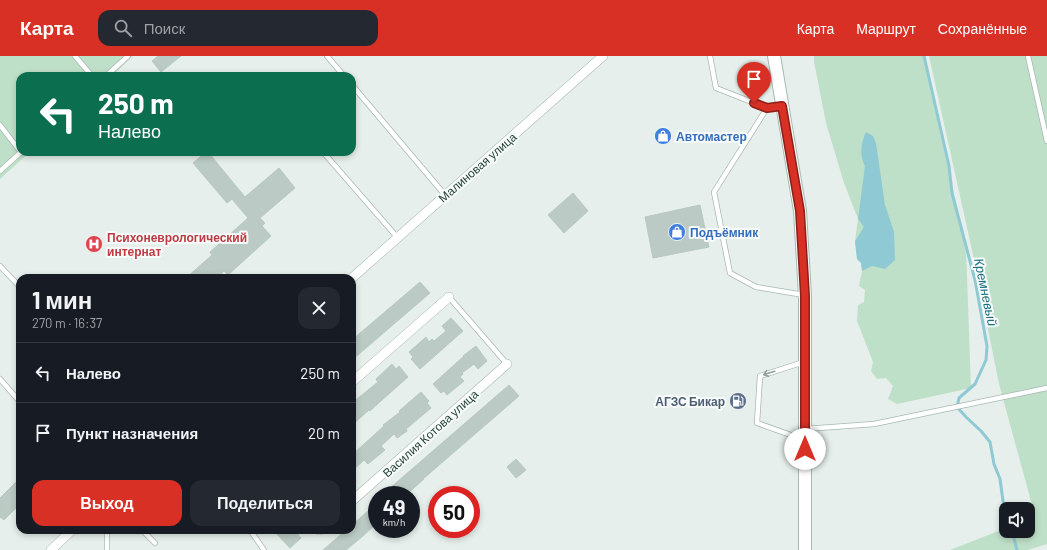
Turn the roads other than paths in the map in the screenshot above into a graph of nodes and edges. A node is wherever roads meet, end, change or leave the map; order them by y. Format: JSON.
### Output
{"nodes":[{"id":1,"x":75,"y":56,"type":"edge"},
{"id":2,"x":128,"y":56,"type":"edge"},
{"id":3,"x":327,"y":56,"type":"edge"},
{"id":4,"x":603,"y":56,"type":"edge"},
{"id":5,"x":710,"y":56,"type":"edge"},
{"id":6,"x":774,"y":56,"type":"edge"},
{"id":7,"x":1028,"y":56,"type":"edge"},
{"id":8,"x":89,"y":72,"type":"edge"},
{"id":9,"x":110,"y":72,"type":"edge"},
{"id":10,"x":341,"y":72,"type":"edge"},
{"id":11,"x":356,"y":90,"type":"edge"},
{"id":12,"x":782,"y":106,"type":"junction"},
{"id":13,"x":767,"y":108,"type":"junction"},
{"id":14,"x":0,"y":125,"type":"edge"},
{"id":15,"x":1047,"y":140,"type":"edge"},
{"id":16,"x":16,"y":146,"type":"edge"},
{"id":17,"x":16,"y":155,"type":"edge"},
{"id":18,"x":326,"y":156,"type":"edge"},
{"id":19,"x":0,"y":171,"type":"edge"},
{"id":20,"x":445,"y":195,"type":"junction"},
{"id":21,"x":397,"y":237,"type":"junction"},
{"id":22,"x":0,"y":266,"type":"edge"},
{"id":23,"x":356,"y":274,"type":"edge"},
{"id":24,"x":16,"y":283,"type":"edge"},
{"id":25,"x":805,"y":296,"type":"junction"},
{"id":26,"x":449,"y":297,"type":"joint"},
{"id":27,"x":806,"y":361,"type":"junction"},
{"id":28,"x":507,"y":364,"type":"joint"},
{"id":29,"x":356,"y":378,"type":"edge"},
{"id":30,"x":0,"y":379,"type":"edge"},
{"id":31,"x":1047,"y":388,"type":"edge"},
{"id":32,"x":16,"y":397,"type":"edge"},
{"id":33,"x":805,"y":435,"type":"junction"},
{"id":34,"x":356,"y":497,"type":"edge"},
{"id":35,"x":68,"y":534,"type":"edge"},
{"id":36,"x":107,"y":534,"type":"edge"},
{"id":37,"x":147,"y":534,"type":"edge"},
{"id":38,"x":253,"y":534,"type":"edge"},
{"id":39,"x":155,"y":543,"type":"dead end"},
{"id":40,"x":51,"y":550,"type":"edge"},
{"id":41,"x":107,"y":550,"type":"edge"},
{"id":42,"x":264,"y":550,"type":"edge"},
{"id":43,"x":805,"y":550,"type":"edge"}],
"edges":[{"from":1,"to":8,"type":"lane"},
{"from":2,"to":9,"type":"lane"},
{"from":3,"to":10,"type":"lane"},
{"from":4,"to":20,"type":"street","name":"Малиновая улица"},
{"from":5,"to":13,"type":"lane"},
{"from":6,"to":12,"type":"main road"},
{"from":7,"to":15,"type":"lane"},
{"from":11,"to":20,"type":"lane"},
{"from":12,"to":13,"type":"lane"},
{"from":12,"to":25,"type":"main road"},
{"from":13,"to":25,"type":"lane"},
{"from":14,"to":16,"type":"lane"},
{"from":17,"to":19,"type":"lane"},
{"from":18,"to":21,"type":"lane"},
{"from":20,"to":21,"type":"street","name":"Малиновая улица"},
{"from":21,"to":23,"type":"street","name":"Малиновая улица"},
{"from":22,"to":24,"type":"lane"},
{"from":25,"to":27,"type":"main road"},
{"from":26,"to":28,"type":"lane"},
{"from":26,"to":29,"type":"street"},
{"from":27,"to":33,"type":"main road"},
{"from":27,"to":33,"type":"lane","one_way":true},
{"from":28,"to":34,"type":"street","name":"Василия Котова улица"},
{"from":30,"to":32,"type":"lane"},
{"from":31,"to":33,"type":"lane"},
{"from":33,"to":43,"type":"main road"},
{"from":35,"to":40,"type":"street"},
{"from":36,"to":41,"type":"lane"},
{"from":37,"to":39,"type":"lane"},
{"from":38,"to":42,"type":"lane"}]}
